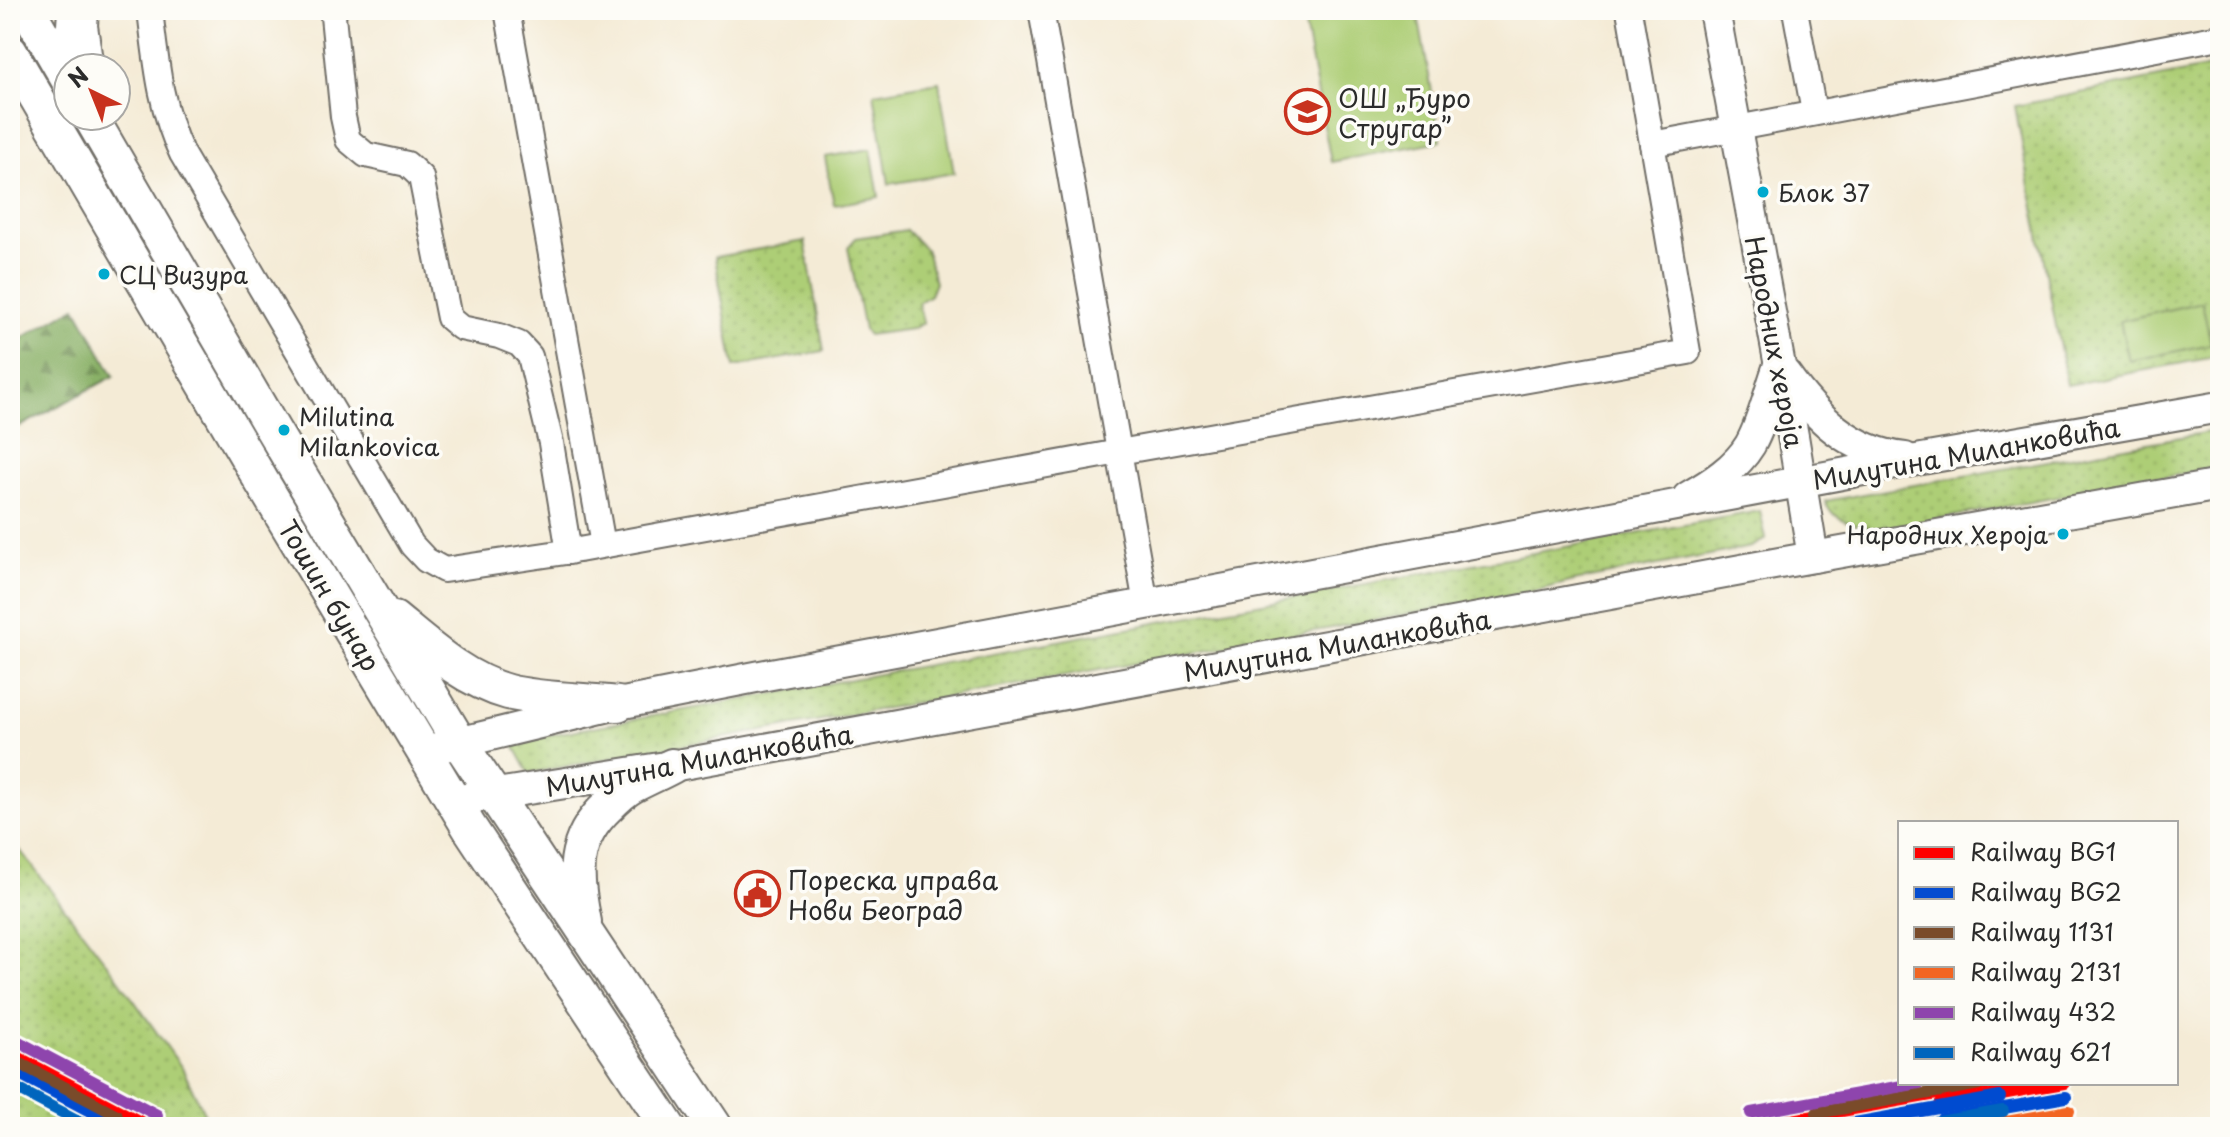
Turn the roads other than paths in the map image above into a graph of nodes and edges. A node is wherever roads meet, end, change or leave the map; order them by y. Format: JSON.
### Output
{"nodes":[{"id":1,"x":28,"y":10,"type":"edge"},
{"id":2,"x":78,"y":10,"type":"edge"},
{"id":3,"x":150,"y":10,"type":"edge"},
{"id":4,"x":335,"y":10,"type":"edge"},
{"id":5,"x":1041,"y":10,"type":"edge"},
{"id":6,"x":1629,"y":10,"type":"edge"},
{"id":7,"x":1714,"y":10,"type":"edge"},
{"id":8,"x":1795,"y":10,"type":"edge"},
{"id":9,"x":515,"y":11,"type":"edge"},
{"id":10,"x":2220,"y":37,"type":"edge"},
{"id":11,"x":10,"y":52,"type":"edge"},
{"id":12,"x":52,"y":52,"type":"edge"},
{"id":13,"x":81,"y":52,"type":"edge"},
{"id":14,"x":1814,"y":112,"type":"junction"},
{"id":15,"x":1735,"y":127,"type":"junction"},
{"id":16,"x":99,"y":132,"type":"edge"},
{"id":17,"x":1652,"y":144,"type":"junction"},
{"id":18,"x":1779,"y":366,"type":"junction"},
{"id":19,"x":2220,"y":407,"type":"edge"},
{"id":20,"x":1119,"y":452,"type":"junction"},
{"id":21,"x":1922,"y":459,"type":"junction"},
{"id":22,"x":1801,"y":483,"type":"junction"},
{"id":23,"x":2220,"y":485,"type":"edge"},
{"id":24,"x":1669,"y":508,"type":"junction"},
{"id":25,"x":603,"y":545,"type":"junction"},
{"id":26,"x":569,"y":552,"type":"junction"},
{"id":27,"x":1813,"y":557,"type":"junction"},
{"id":28,"x":1146,"y":604,"type":"junction"},
{"id":29,"x":379,"y":607,"type":"junction"},
{"id":30,"x":618,"y":704,"type":"junction"},
{"id":31,"x":459,"y":742,"type":"junction"},
{"id":32,"x":424,"y":751,"type":"junction"},
{"id":33,"x":672,"y":766,"type":"junction"},
{"id":34,"x":493,"y":794,"type":"junction"},
{"id":35,"x":453,"y":801,"type":"junction"},
{"id":36,"x":587,"y":934,"type":"junction"},
{"id":37,"x":668,"y":1127,"type":"edge"},
{"id":38,"x":715,"y":1127,"type":"edge"}],
"edges":[{"from":1,"to":12,"type":"main road"},
{"from":2,"to":13,"type":"highway"},
{"from":3,"to":26,"type":"street"},
{"from":4,"to":26,"type":"street"},
{"from":5,"to":20,"type":"street"},
{"from":6,"to":17,"type":"street"},
{"from":7,"to":15,"type":"street","name":"Народних хероја"},
{"from":8,"to":14,"type":"street"},
{"from":9,"to":25,"type":"street"},
{"from":10,"to":14,"type":"street"},
{"from":11,"to":32,"type":"main road","name":"Тошин бунар"},
{"from":14,"to":15,"type":"street"},
{"from":15,"to":17,"type":"street"},
{"from":15,"to":18,"type":"street","name":"Народних хероја"},
{"from":16,"to":29,"type":"main road","name":"Тошин бунар"},
{"from":17,"to":20,"type":"street"},
{"from":18,"to":21,"type":"street"},
{"from":18,"to":22,"type":"street","name":"Народних хероја"},
{"from":18,"to":24,"type":"street"},
{"from":19,"to":21,"type":"street","name":"Милутина Миланковића"},
{"from":20,"to":25,"type":"street"},
{"from":20,"to":28,"type":"street"},
{"from":21,"to":22,"type":"street","name":"Милутина Миланковића"},
{"from":22,"to":24,"type":"street","name":"Милутина Миланковића"},
{"from":22,"to":27,"type":"street","name":"Народних хероја"},
{"from":23,"to":27,"type":"street","name":"Милутина Миланковића"},
{"from":24,"to":28,"type":"street","name":"Милутина Миланковића"},
{"from":25,"to":26,"type":"street"},
{"from":27,"to":33,"type":"street","name":"Милутина Миланковића"},
{"from":28,"to":30,"type":"street","name":"Милутина Миланковића"},
{"from":29,"to":30,"type":"main road"},
{"from":29,"to":31,"type":"main road","name":"Тошин бунар"},
{"from":30,"to":31,"type":"street","name":"Милутина Миланковића"},
{"from":31,"to":32,"type":"street","name":"Милутина Миланковића"},
{"from":31,"to":34,"type":"main road","name":"Тошин бунар"},
{"from":32,"to":35,"type":"main road","name":"Тошин бунар"},
{"from":33,"to":34,"type":"street","name":"Милутина Миланковића"},
{"from":33,"to":36,"type":"main road"},
{"from":34,"to":35,"type":"street","name":"Милутина Миланковића"},
{"from":34,"to":36,"type":"main road","name":"Тошин бунар"},
{"from":35,"to":37,"type":"main road","name":"Тошин бунар"},
{"from":36,"to":38,"type":"main road","name":"Тошин бунар"}]}
